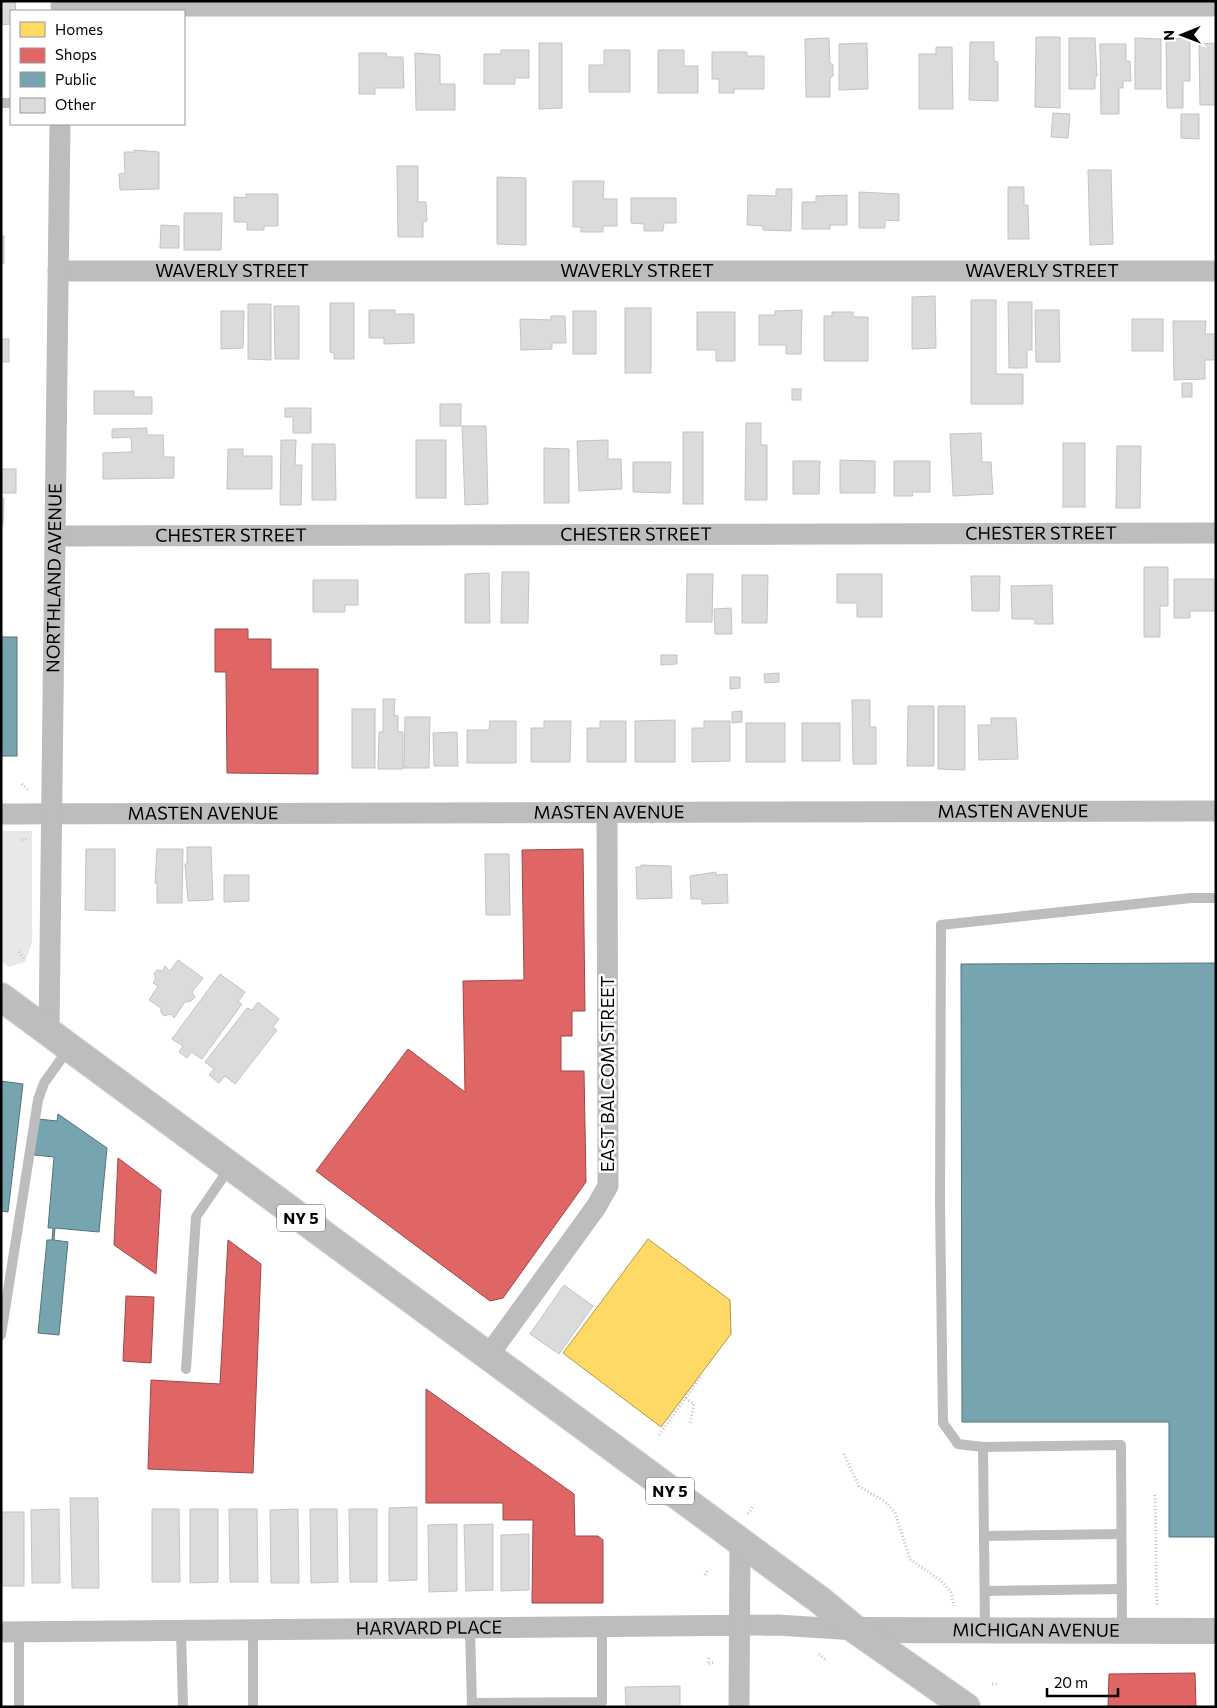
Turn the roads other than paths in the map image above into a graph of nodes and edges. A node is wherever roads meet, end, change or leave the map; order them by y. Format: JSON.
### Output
{"nodes":[{"id":1,"x":388,"y":4,"type":"edge"},
{"id":2,"x":1106,"y":4,"type":"edge"},
{"id":3,"x":61,"y":6,"type":"edge"},
{"id":4,"x":1216,"y":6,"type":"edge"},
{"id":5,"x":60,"y":125,"type":"edge"},
{"id":6,"x":58,"y":271,"type":"junction"},
{"id":7,"x":1216,"y":271,"type":"edge"},
{"id":8,"x":1216,"y":533,"type":"edge"},
{"id":9,"x":56,"y":536,"type":"junction"},
{"id":10,"x":1216,"y":811,"type":"edge"},
{"id":11,"x":607,"y":812,"type":"junction"},
{"id":12,"x":1,"y":814,"type":"edge"},
{"id":13,"x":52,"y":814,"type":"junction"},
{"id":14,"x":1216,"y":898,"type":"edge"},
{"id":15,"x":1,"y":997,"type":"edge"},
{"id":16,"x":59,"y":1040,"type":"junction"},
{"id":17,"x":231,"y":1166,"type":"junction"},
{"id":18,"x":1,"y":1335,"type":"edge"},
{"id":19,"x":488,"y":1356,"type":"junction"},
{"id":20,"x":186,"y":1369,"type":"dead end"},
{"id":21,"x":983,"y":1447,"type":"junction"},
{"id":22,"x":1121,"y":1534,"type":"junction"},
{"id":23,"x":984,"y":1536,"type":"junction"},
{"id":24,"x":740,"y":1542,"type":"junction"},
{"id":25,"x":1122,"y":1589,"type":"junction"},
{"id":26,"x":985,"y":1591,"type":"junction"},
{"id":27,"x":739,"y":1626,"type":"junction"},
{"id":28,"x":602,"y":1627,"type":"junction"},
{"id":29,"x":470,"y":1628,"type":"junction"},
{"id":30,"x":253,"y":1630,"type":"junction"},
{"id":31,"x":856,"y":1630,"type":"junction"},
{"id":32,"x":986,"y":1630,"type":"junction"},
{"id":33,"x":181,"y":1631,"type":"junction"},
{"id":34,"x":1122,"y":1631,"type":"junction"},
{"id":35,"x":1216,"y":1631,"type":"edge"},
{"id":36,"x":10,"y":1632,"type":"edge"},
{"id":37,"x":472,"y":1705,"type":"edge"},
{"id":38,"x":19,"y":1707,"type":"edge"},
{"id":39,"x":182,"y":1707,"type":"edge"},
{"id":40,"x":254,"y":1707,"type":"edge"},
{"id":41,"x":739,"y":1707,"type":"edge"},
{"id":42,"x":966,"y":1707,"type":"edge"}],
"edges":[{"from":1,"to":2,"type":"street"},
{"from":1,"to":3,"type":"street"},
{"from":2,"to":4,"type":"street"},
{"from":5,"to":6,"type":"street","name":"NORTHLAND AVENUE"},
{"from":6,"to":7,"type":"street","name":"WAVERLY STREET"},
{"from":6,"to":9,"type":"street","name":"NORTHLAND AVENUE"},
{"from":8,"to":9,"type":"street","name":"CHESTER STREET"},
{"from":9,"to":13,"type":"street","name":"NORTHLAND AVENUE"},
{"from":10,"to":11,"type":"street","name":"MASTEN AVENUE"},
{"from":11,"to":13,"type":"street","name":"MASTEN AVENUE"},
{"from":11,"to":19,"type":"street","name":"EAST BALCOM STREET"},
{"from":12,"to":13,"type":"street","name":"MASTEN AVENUE"},
{"from":13,"to":16,"type":"street","name":"NORTHLAND AVENUE"},
{"from":14,"to":21,"type":"lane"},
{"from":15,"to":16,"type":"main road","number":"NY 5"},
{"from":16,"to":17,"type":"main road","number":"NY 5"},
{"from":16,"to":18,"type":"lane"},
{"from":17,"to":19,"type":"main road","number":"NY 5"},
{"from":17,"to":20,"type":"lane"},
{"from":19,"to":24,"type":"main road","number":"NY 5"},
{"from":21,"to":22,"type":"lane"},
{"from":21,"to":23,"type":"lane"},
{"from":22,"to":23,"type":"lane"},
{"from":22,"to":25,"type":"lane"},
{"from":23,"to":26,"type":"lane"},
{"from":24,"to":27,"type":"street"},
{"from":24,"to":31,"type":"main road","number":"NY 5"},
{"from":25,"to":26,"type":"lane"},
{"from":25,"to":34,"type":"lane"},
{"from":26,"to":32,"type":"lane"},
{"from":27,"to":28,"type":"street","name":"HARVARD PLACE"},
{"from":27,"to":31,"type":"street","name":"HARVARD PLACE"},
{"from":27,"to":41,"type":"street"},
{"from":28,"to":29,"type":"street","name":"HARVARD PLACE"},
{"from":28,"to":37,"type":"lane"},
{"from":29,"to":30,"type":"street","name":"HARVARD PLACE"},
{"from":29,"to":37,"type":"lane"},
{"from":30,"to":33,"type":"street","name":"HARVARD PLACE"},
{"from":30,"to":40,"type":"lane"},
{"from":31,"to":32,"type":"street","name":"MICHIGAN AVENUE"},
{"from":31,"to":42,"type":"main road","number":"NY 5"},
{"from":32,"to":34,"type":"street","name":"MICHIGAN AVENUE"},
{"from":33,"to":36,"type":"street","name":"HARVARD PLACE"},
{"from":33,"to":39,"type":"lane"},
{"from":34,"to":35,"type":"street","name":"MICHIGAN AVENUE"},
{"from":36,"to":38,"type":"lane"}]}
